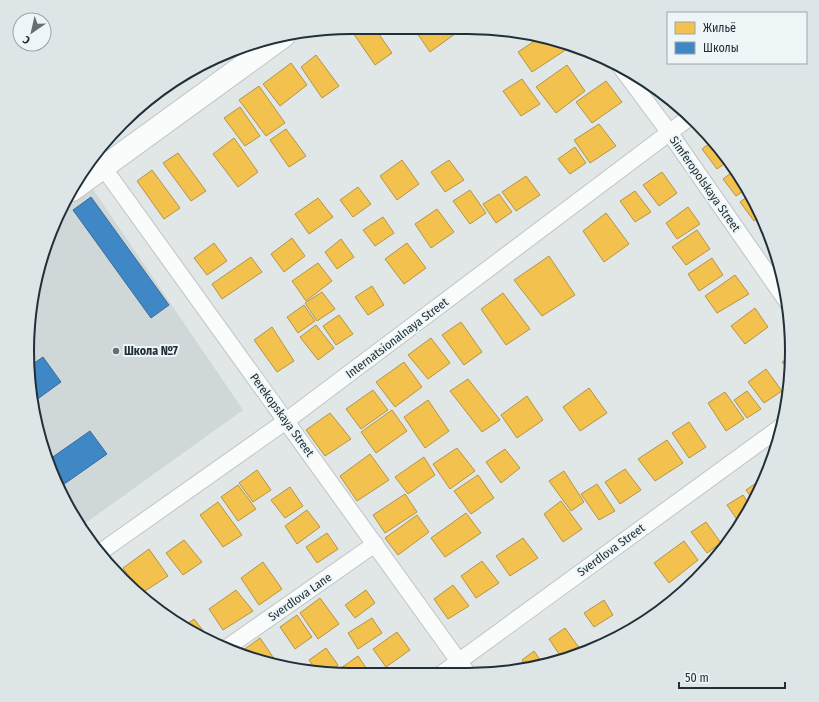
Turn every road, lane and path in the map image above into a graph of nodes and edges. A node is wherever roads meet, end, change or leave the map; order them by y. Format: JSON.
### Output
{"nodes":[{"id":1,"x":272,"y":44,"type":"edge"},
{"id":2,"x":628,"y":77,"type":"edge"},
{"id":3,"x":685,"y":121,"type":"edge"},
{"id":4,"x":669,"y":132,"type":"junction"},
{"id":5,"x":99,"y":161,"type":"edge"},
{"id":6,"x":92,"y":169,"type":"edge"},
{"id":7,"x":779,"y":290,"type":"edge"},
{"id":8,"x":286,"y":421,"type":"junction"},
{"id":9,"x":774,"y":432,"type":"edge"},
{"id":10,"x":375,"y":544,"type":"junction"},
{"id":11,"x":104,"y":549,"type":"edge"},
{"id":12,"x":231,"y":644,"type":"edge"},
{"id":13,"x":458,"y":661,"type":"junction"},
{"id":14,"x":448,"y":668,"type":"edge"},
{"id":15,"x":463,"y":668,"type":"edge"}],
"edges":[{"from":1,"to":5,"type":"main road"},
{"from":2,"to":4,"type":"street","name":"Simferopolskaya Street"},
{"from":3,"to":4,"type":"street","name":"Internatsionalnaya Street"},
{"from":4,"to":7,"type":"street","name":"Simferopolskaya Street"},
{"from":4,"to":8,"type":"street","name":"Internatsionalnaya Street"},
{"from":5,"to":6,"type":"main road"},
{"from":5,"to":8,"type":"street","name":"Perekopskaya Street"},
{"from":8,"to":10,"type":"street","name":"Perekopskaya Street"},
{"from":8,"to":11,"type":"street","name":"Internatsionalnaya Street"},
{"from":9,"to":13,"type":"street","name":"Sverdlova Street"},
{"from":10,"to":12,"type":"street","name":"Sverdlova Lane"},
{"from":10,"to":13,"type":"street","name":"Perekopskaya Street"},
{"from":13,"to":14,"type":"street","name":"Sverdlova Street"},
{"from":13,"to":15,"type":"street","name":"Perekopskaya Street"}]}
